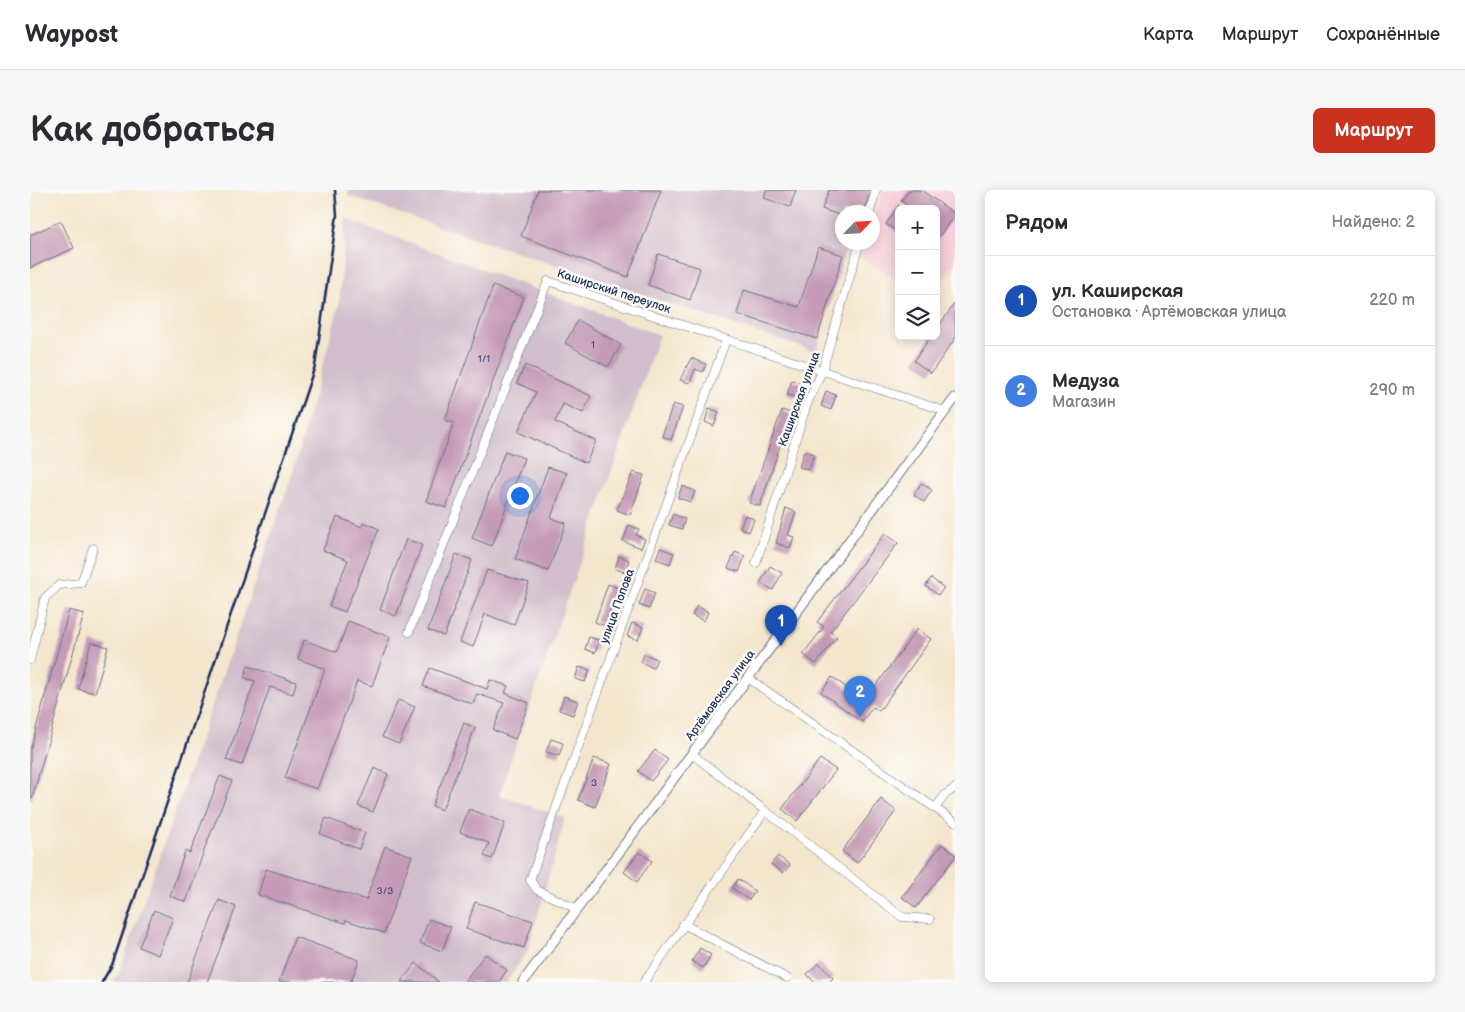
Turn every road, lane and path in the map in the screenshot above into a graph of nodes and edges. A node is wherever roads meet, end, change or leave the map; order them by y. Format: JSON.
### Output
{"nodes":[{"id":1,"x":876,"y":190,"type":"edge"},
{"id":2,"x":872,"y":205,"type":"edge"},
{"id":3,"x":858,"y":250,"type":"edge"},
{"id":4,"x":726,"y":340,"type":"junction"},
{"id":5,"x":822,"y":371,"type":"junction"},
{"id":6,"x":955,"y":398,"type":"edge"},
{"id":7,"x":945,"y":411,"type":"junction"},
{"id":8,"x":93,"y":548,"type":"dead end"},
{"id":9,"x":756,"y":563,"type":"dead end"},
{"id":10,"x":409,"y":632,"type":"dead end"},
{"id":11,"x":30,"y":660,"type":"edge"},
{"id":12,"x":748,"y":678,"type":"junction"},
{"id":13,"x":692,"y":754,"type":"junction"},
{"id":14,"x":955,"y":788,"type":"edge"},
{"id":15,"x":935,"y":808,"type":"junction"},
{"id":16,"x":765,"y":811,"type":"junction"},
{"id":17,"x":955,"y":822,"type":"edge"},
{"id":18,"x":577,"y":909,"type":"junction"},
{"id":19,"x":930,"y":919,"type":"dead end"},
{"id":20,"x":683,"y":924,"type":"junction"},
{"id":21,"x":786,"y":978,"type":"dead end"},
{"id":22,"x":523,"y":982,"type":"edge"},
{"id":23,"x":644,"y":982,"type":"edge"}],
"edges":[{"from":1,"to":2,"type":"street"},
{"from":3,"to":5,"type":"street","name":"Каширская улица"},
{"from":4,"to":5,"type":"street","name":"Каширский переулок"},
{"from":4,"to":10,"type":"street","name":"Каширский переулок"},
{"from":4,"to":18,"type":"street","name":"улица Попова"},
{"from":5,"to":7,"type":"street","name":"Каширский переулок"},
{"from":5,"to":9,"type":"street","name":"Каширская улица"},
{"from":6,"to":7,"type":"street","name":"Артёмовская улица"},
{"from":7,"to":12,"type":"street","name":"Артёмовская улица"},
{"from":8,"to":11,"type":"street"},
{"from":12,"to":13,"type":"street","name":"Артёмовская улица"},
{"from":12,"to":15,"type":"street"},
{"from":13,"to":16,"type":"street"},
{"from":13,"to":18,"type":"street","name":"Артёмовская улица"},
{"from":14,"to":15,"type":"street"},
{"from":15,"to":17,"type":"street"},
{"from":16,"to":19,"type":"street"},
{"from":16,"to":20,"type":"street"},
{"from":18,"to":22,"type":"street","name":"Артёмовская улица"},
{"from":20,"to":21,"type":"street"},
{"from":20,"to":23,"type":"street"}]}
